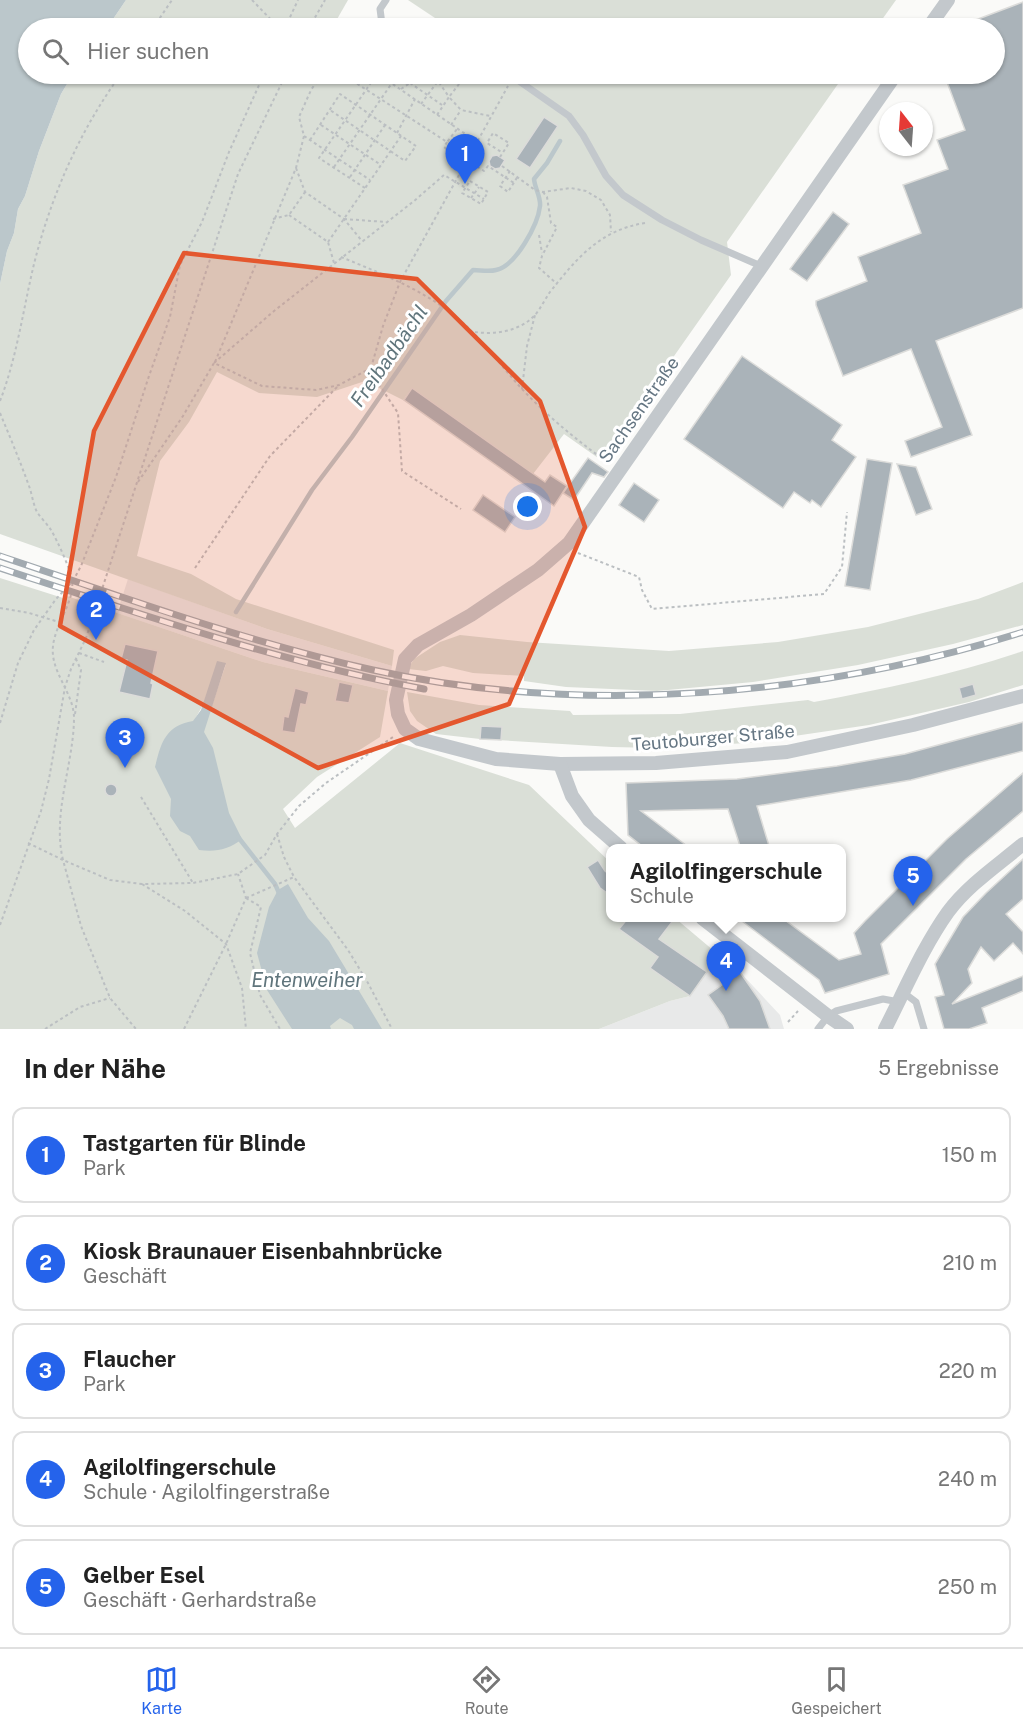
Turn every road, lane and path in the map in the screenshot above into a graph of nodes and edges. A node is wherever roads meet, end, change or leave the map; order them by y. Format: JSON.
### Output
{"nodes":[{"id":1,"x":172,"y":0,"type":"edge"},
{"id":2,"x":252,"y":0,"type":"edge"},
{"id":3,"x":298,"y":0,"type":"edge"},
{"id":4,"x":324,"y":0,"type":"edge"},
{"id":5,"x":386,"y":0,"type":"edge"},
{"id":6,"x":948,"y":0,"type":"edge"},
{"id":7,"x":160,"y":18,"type":"edge"},
{"id":8,"x":269,"y":18,"type":"edge"},
{"id":9,"x":290,"y":18,"type":"edge"},
{"id":10,"x":314,"y":18,"type":"edge"},
{"id":11,"x":381,"y":18,"type":"edge"},
{"id":12,"x":935,"y":18,"type":"edge"},
{"id":13,"x":114,"y":84,"type":"edge"},
{"id":14,"x":260,"y":84,"type":"edge"},
{"id":15,"x":281,"y":84,"type":"edge"},
{"id":16,"x":315,"y":84,"type":"edge"},
{"id":17,"x":357,"y":84,"type":"edge"},
{"id":18,"x":370,"y":84,"type":"edge"},
{"id":19,"x":391,"y":84,"type":"edge"},
{"id":20,"x":393,"y":84,"type":"edge"},
{"id":21,"x":408,"y":84,"type":"edge"},
{"id":22,"x":411,"y":84,"type":"edge"},
{"id":23,"x":436,"y":84,"type":"edge"},
{"id":24,"x":440,"y":84,"type":"edge"},
{"id":25,"x":460,"y":84,"type":"edge"},
{"id":26,"x":507,"y":84,"type":"edge"},
{"id":27,"x":524,"y":84,"type":"edge"},
{"id":28,"x":889,"y":84,"type":"edge"},
{"id":29,"x":400,"y":89,"type":"junction"},
{"id":30,"x":366,"y":90,"type":"junction"},
{"id":31,"x":427,"y":96,"type":"junction"},
{"id":32,"x":449,"y":97,"type":"junction"},
{"id":33,"x":381,"y":99,"type":"junction"},
{"id":34,"x":415,"y":99,"type":"junction"},
{"id":35,"x":421,"y":104,"type":"junction"},
{"id":36,"x":355,"y":105,"type":"junction"},
{"id":37,"x":443,"y":106,"type":"junction"},
{"id":38,"x":330,"y":110,"type":"junction"},
{"id":39,"x":461,"y":110,"type":"junction"},
{"id":40,"x":370,"y":115,"type":"junction"},
{"id":41,"x":405,"y":115,"type":"junction"},
{"id":42,"x":437,"y":115,"type":"junction"},
{"id":43,"x":491,"y":116,"type":"junction"},
{"id":44,"x":345,"y":120,"type":"junction"},
{"id":45,"x":320,"y":124,"type":"junction"},
{"id":46,"x":385,"y":125,"type":"junction"},
{"id":47,"x":451,"y":125,"type":"junction"},
{"id":48,"x":457,"y":129,"type":"junction"},
{"id":49,"x":360,"y":130,"type":"junction"},
{"id":50,"x":397,"y":133,"type":"junction"},
{"id":51,"x":335,"y":134,"type":"junction"},
{"id":52,"x":304,"y":136,"type":"junction"},
{"id":53,"x":401,"y":136,"type":"junction"},
{"id":54,"x":310,"y":140,"type":"junction"},
{"id":55,"x":375,"y":140,"type":"junction"},
{"id":56,"x":447,"y":142,"type":"junction"},
{"id":57,"x":477,"y":142,"type":"junction"},
{"id":58,"x":350,"y":145,"type":"junction"},
{"id":59,"x":325,"y":150,"type":"junction"},
{"id":60,"x":390,"y":151,"type":"junction"},
{"id":61,"x":503,"y":153,"type":"junction"},
{"id":62,"x":365,"y":155,"type":"junction"},
{"id":63,"x":500,"y":157,"type":"dead end"},
{"id":64,"x":340,"y":160,"type":"junction"},
{"id":65,"x":466,"y":161,"type":"junction"},
{"id":66,"x":381,"y":165,"type":"junction"},
{"id":67,"x":502,"y":166,"type":"dead end"},
{"id":68,"x":334,"y":167,"type":"junction"},
{"id":69,"x":296,"y":168,"type":"junction"},
{"id":70,"x":355,"y":170,"type":"junction"},
{"id":71,"x":510,"y":171,"type":"junction"},
{"id":72,"x":518,"y":176,"type":"junction"},
{"id":73,"x":350,"y":177,"type":"junction"},
{"id":74,"x":505,"y":178,"type":"junction"},
{"id":75,"x":370,"y":180,"type":"junction"},
{"id":76,"x":455,"y":182,"type":"junction"},
{"id":77,"x":514,"y":183,"type":"junction"},
{"id":78,"x":479,"y":187,"type":"junction"},
{"id":79,"x":365,"y":188,"type":"junction"},
{"id":80,"x":466,"y":188,"type":"junction"},
{"id":81,"x":305,"y":192,"type":"junction"},
{"id":82,"x":543,"y":192,"type":"junction"},
{"id":83,"x":475,"y":193,"type":"junction"},
{"id":84,"x":471,"y":198,"type":"junction"},
{"id":85,"x":484,"y":199,"type":"junction"},
{"id":86,"x":289,"y":215,"type":"junction"},
{"id":87,"x":273,"y":219,"type":"junction"},
{"id":88,"x":344,"y":219,"type":"junction"},
{"id":89,"x":662,"y":220,"type":"junction"},
{"id":90,"x":387,"y":223,"type":"junction"},
{"id":91,"x":611,"y":232,"type":"junction"},
{"id":92,"x":539,"y":235,"type":"dead end"},
{"id":93,"x":328,"y":242,"type":"junction"},
{"id":94,"x":362,"y":242,"type":"junction"},
{"id":95,"x":542,"y":256,"type":"junction"},
{"id":96,"x":341,"y":257,"type":"junction"},
{"id":97,"x":334,"y":263,"type":"junction"},
{"id":98,"x":761,"y":266,"type":"junction"},
{"id":99,"x":400,"y":282,"type":"junction"},
{"id":100,"x":557,"y":284,"type":"junction"},
{"id":101,"x":535,"y":315,"type":"junction"},
{"id":102,"x":474,"y":332,"type":"junction"},
{"id":103,"x":214,"y":363,"type":"junction"},
{"id":104,"x":371,"y":368,"type":"junction"},
{"id":105,"x":339,"y":385,"type":"junction"},
{"id":106,"x":522,"y":389,"type":"junction"},
{"id":107,"x":0,"y":401,"type":"edge"},
{"id":108,"x":0,"y":413,"type":"edge"},
{"id":109,"x":619,"y":470,"type":"junction"},
{"id":110,"x":136,"y":485,"type":"junction"},
{"id":111,"x":461,"y":509,"type":"dead end"},
{"id":112,"x":847,"y":512,"type":"dead end"},
{"id":113,"x":569,"y":543,"type":"junction"},
{"id":114,"x":195,"y":568,"type":"dead end"},
{"id":115,"x":73,"y":581,"type":"junction"},
{"id":116,"x":0,"y":608,"type":"edge"},
{"id":117,"x":43,"y":616,"type":"junction"},
{"id":118,"x":59,"y":622,"type":"junction"},
{"id":119,"x":79,"y":653,"type":"junction"},
{"id":120,"x":76,"y":659,"type":"junction"},
{"id":121,"x":104,"y":662,"type":"dead end"},
{"id":122,"x":65,"y":687,"type":"junction"},
{"id":123,"x":1023,"y":696,"type":"edge"},
{"id":124,"x":75,"y":717,"type":"junction"},
{"id":125,"x":0,"y":723,"type":"edge"},
{"id":126,"x":405,"y":729,"type":"junction"},
{"id":127,"x":560,"y":764,"type":"junction"},
{"id":128,"x":141,"y":797,"type":"dead end"},
{"id":129,"x":276,"y":834,"type":"junction"},
{"id":130,"x":28,"y":843,"type":"junction"},
{"id":131,"x":615,"y":844,"type":"edge"},
{"id":132,"x":1023,"y":844,"type":"edge"},
{"id":133,"x":63,"y":860,"type":"junction"},
{"id":134,"x":238,"y":874,"type":"junction"},
{"id":135,"x":294,"y":877,"type":"junction"},
{"id":136,"x":142,"y":884,"type":"junction"},
{"id":137,"x":193,"y":884,"type":"junction"},
{"id":138,"x":246,"y":898,"type":"junction"},
{"id":139,"x":707,"y":922,"type":"edge"},
{"id":140,"x":0,"y":925,"type":"edge"},
{"id":141,"x":226,"y":944,"type":"junction"},
{"id":142,"x":902,"y":997,"type":"junction"},
{"id":143,"x":110,"y":998,"type":"junction"},
{"id":144,"x":798,"y":1011,"type":"dead end"},
{"id":145,"x":828,"y":1016,"type":"junction"},
{"id":146,"x":788,"y":1022,"type":"dead end"},
{"id":147,"x":45,"y":1029,"type":"edge"},
{"id":148,"x":136,"y":1029,"type":"edge"},
{"id":149,"x":184,"y":1029,"type":"edge"},
{"id":150,"x":246,"y":1029,"type":"edge"},
{"id":151,"x":280,"y":1029,"type":"edge"},
{"id":152,"x":392,"y":1029,"type":"edge"},
{"id":153,"x":818,"y":1029,"type":"edge"},
{"id":154,"x":847,"y":1029,"type":"edge"},
{"id":155,"x":885,"y":1029,"type":"edge"},
{"id":156,"x":924,"y":1029,"type":"edge"}],
"edges":[{"from":1,"to":7,"type":"path"},
{"from":2,"to":8,"type":"path"},
{"from":3,"to":9,"type":"path"},
{"from":4,"to":10,"type":"path"},
{"from":5,"to":11,"type":"lane"},
{"from":6,"to":12,"type":"street"},
{"from":13,"to":107,"type":"path"},
{"from":14,"to":115,"type":"path"},
{"from":15,"to":110,"type":"path"},
{"from":16,"to":52,"type":"path"},
{"from":17,"to":30,"type":"path"},
{"from":18,"to":30,"type":"path"},
{"from":19,"to":33,"type":"path"},
{"from":20,"to":29,"type":"path"},
{"from":21,"to":29,"type":"path"},
{"from":22,"to":31,"type":"path"},
{"from":23,"to":31,"type":"path"},
{"from":24,"to":32,"type":"path"},
{"from":25,"to":32,"type":"path"},
{"from":26,"to":43,"type":"path"},
{"from":27,"to":89,"type":"lane"},
{"from":28,"to":98,"type":"street","name":"Sachsenstraße"},
{"from":29,"to":34,"type":"path"},
{"from":30,"to":33,"type":"path"},
{"from":30,"to":36,"type":"path"},
{"from":31,"to":35,"type":"path"},
{"from":31,"to":37,"type":"path"},
{"from":32,"to":37,"type":"path"},
{"from":32,"to":39,"type":"path"},
{"from":33,"to":40,"type":"path"},
{"from":33,"to":41,"type":"path"},
{"from":34,"to":35,"type":"path"},
{"from":34,"to":41,"type":"path"},
{"from":35,"to":42,"type":"path"},
{"from":36,"to":38,"type":"path"},
{"from":36,"to":40,"type":"path"},
{"from":36,"to":44,"type":"path"},
{"from":37,"to":42,"type":"path"},
{"from":38,"to":44,"type":"path"},
{"from":38,"to":45,"type":"path"},
{"from":39,"to":43,"type":"path"},
{"from":39,"to":47,"type":"path"},
{"from":40,"to":46,"type":"path"},
{"from":40,"to":49,"type":"path"},
{"from":41,"to":50,"type":"path"},
{"from":41,"to":56,"type":"path"},
{"from":42,"to":47,"type":"path"},
{"from":43,"to":57,"type":"path"},
{"from":44,"to":49,"type":"path"},
{"from":44,"to":51,"type":"path"},
{"from":45,"to":51,"type":"path"},
{"from":45,"to":54,"type":"path"},
{"from":46,"to":50,"type":"path"},
{"from":46,"to":55,"type":"path"},
{"from":47,"to":48,"type":"path"},
{"from":48,"to":56,"type":"path"},
{"from":48,"to":57,"type":"path"},
{"from":49,"to":55,"type":"path"},
{"from":49,"to":58,"type":"path"},
{"from":50,"to":53,"type":"path"},
{"from":51,"to":58,"type":"path"},
{"from":51,"to":59,"type":"path"},
{"from":52,"to":54,"type":"path"},
{"from":52,"to":69,"type":"path"},
{"from":53,"to":60,"type":"path"},
{"from":53,"to":60,"type":"path"},
{"from":54,"to":59,"type":"path"},
{"from":55,"to":60,"type":"path"},
{"from":55,"to":62,"type":"path"},
{"from":56,"to":65,"type":"path"},
{"from":57,"to":65,"type":"path"},
{"from":58,"to":62,"type":"path"},
{"from":58,"to":64,"type":"path"},
{"from":59,"to":64,"type":"path"},
{"from":59,"to":68,"type":"path"},
{"from":60,"to":66,"type":"path"},
{"from":61,"to":61,"type":"path"},
{"from":61,"to":63,"type":"path"},
{"from":62,"to":66,"type":"path"},
{"from":62,"to":70,"type":"path"},
{"from":64,"to":68,"type":"path"},
{"from":64,"to":70,"type":"path"},
{"from":65,"to":74,"type":"path"},
{"from":65,"to":76,"type":"path"},
{"from":66,"to":75,"type":"path"},
{"from":67,"to":71,"type":"path"},
{"from":68,"to":73,"type":"path"},
{"from":69,"to":81,"type":"path"},
{"from":69,"to":87,"type":"path"},
{"from":70,"to":73,"type":"path"},
{"from":70,"to":75,"type":"path"},
{"from":71,"to":72,"type":"path"},
{"from":71,"to":74,"type":"path"},
{"from":72,"to":77,"type":"path"},
{"from":72,"to":82,"type":"path"},
{"from":73,"to":79,"type":"path"},
{"from":74,"to":77,"type":"path"},
{"from":74,"to":77,"type":"path"},
{"from":75,"to":79,"type":"path"},
{"from":76,"to":80,"type":"path"},
{"from":76,"to":90,"type":"path"},
{"from":76,"to":99,"type":"path"},
{"from":78,"to":80,"type":"path"},
{"from":78,"to":83,"type":"path"},
{"from":78,"to":85,"type":"path"},
{"from":79,"to":88,"type":"path"},
{"from":80,"to":83,"type":"path"},
{"from":80,"to":84,"type":"path"},
{"from":81,"to":86,"type":"path"},
{"from":81,"to":88,"type":"path"},
{"from":82,"to":91,"type":"path"},
{"from":82,"to":95,"type":"path"},
{"from":83,"to":84,"type":"path"},
{"from":83,"to":85,"type":"path"},
{"from":84,"to":85,"type":"path"},
{"from":86,"to":87,"type":"path"},
{"from":86,"to":93,"type":"path"},
{"from":87,"to":103,"type":"path"},
{"from":88,"to":90,"type":"path"},
{"from":88,"to":93,"type":"path"},
{"from":88,"to":94,"type":"path"},
{"from":89,"to":91,"type":"path"},
{"from":89,"to":98,"type":"lane"},
{"from":90,"to":94,"type":"path"},
{"from":91,"to":100,"type":"path"},
{"from":92,"to":95,"type":"path"},
{"from":93,"to":97,"type":"path"},
{"from":94,"to":96,"type":"path"},
{"from":95,"to":100,"type":"path"},
{"from":96,"to":97,"type":"path"},
{"from":96,"to":99,"type":"path"},
{"from":97,"to":103,"type":"path"},
{"from":98,"to":109,"type":"street","name":"Sachsenstraße"},
{"from":99,"to":102,"type":"path"},
{"from":99,"to":104,"type":"path"},
{"from":100,"to":101,"type":"path"},
{"from":101,"to":102,"type":"path"},
{"from":101,"to":106,"type":"path"},
{"from":102,"to":106,"type":"path"},
{"from":103,"to":105,"type":"path"},
{"from":103,"to":110,"type":"path"},
{"from":104,"to":105,"type":"path"},
{"from":104,"to":111,"type":"path"},
{"from":105,"to":114,"type":"path"},
{"from":106,"to":109,"type":"path"},
{"from":108,"to":115,"type":"path"},
{"from":109,"to":113,"type":"street","name":"Sachsenstraße"},
{"from":110,"to":119,"type":"path"},
{"from":112,"to":113,"type":"path"},
{"from":113,"to":126,"type":"street","name":"Sachsenstraße"},
{"from":115,"to":117,"type":"path"},
{"from":115,"to":118,"type":"path"},
{"from":116,"to":117,"type":"path"},
{"from":117,"to":118,"type":"path"},
{"from":117,"to":125,"type":"path"},
{"from":118,"to":122,"type":"path"},
{"from":119,"to":120,"type":"path"},
{"from":119,"to":121,"type":"path"},
{"from":120,"to":122,"type":"path"},
{"from":120,"to":124,"type":"path"},
{"from":122,"to":124,"type":"path"},
{"from":122,"to":130,"type":"path"},
{"from":123,"to":127,"type":"street","name":"Teutoburger Straße"},
{"from":124,"to":133,"type":"path"},
{"from":126,"to":127,"type":"street","name":"Teutoburger Straße"},
{"from":126,"to":129,"type":"path"},
{"from":127,"to":131,"type":"street"},
{"from":128,"to":137,"type":"path"},
{"from":129,"to":134,"type":"path"},
{"from":129,"to":135,"type":"path"},
{"from":130,"to":133,"type":"path"},
{"from":130,"to":140,"type":"path"},
{"from":132,"to":142,"type":"street"},
{"from":133,"to":136,"type":"path"},
{"from":133,"to":143,"type":"path"},
{"from":134,"to":137,"type":"path"},
{"from":134,"to":138,"type":"path"},
{"from":135,"to":138,"type":"path"},
{"from":135,"to":152,"type":"path"},
{"from":136,"to":137,"type":"path"},
{"from":136,"to":141,"type":"path"},
{"from":138,"to":141,"type":"path"},
{"from":138,"to":151,"type":"path"},
{"from":139,"to":145,"type":"street"},
{"from":141,"to":149,"type":"path"},
{"from":141,"to":150,"type":"path"},
{"from":142,"to":145,"type":"lane"},
{"from":142,"to":155,"type":"street"},
{"from":142,"to":156,"type":"lane"},
{"from":143,"to":147,"type":"path"},
{"from":143,"to":148,"type":"path"},
{"from":144,"to":146,"type":"path"},
{"from":145,"to":153,"type":"lane"},
{"from":145,"to":154,"type":"street"}]}
